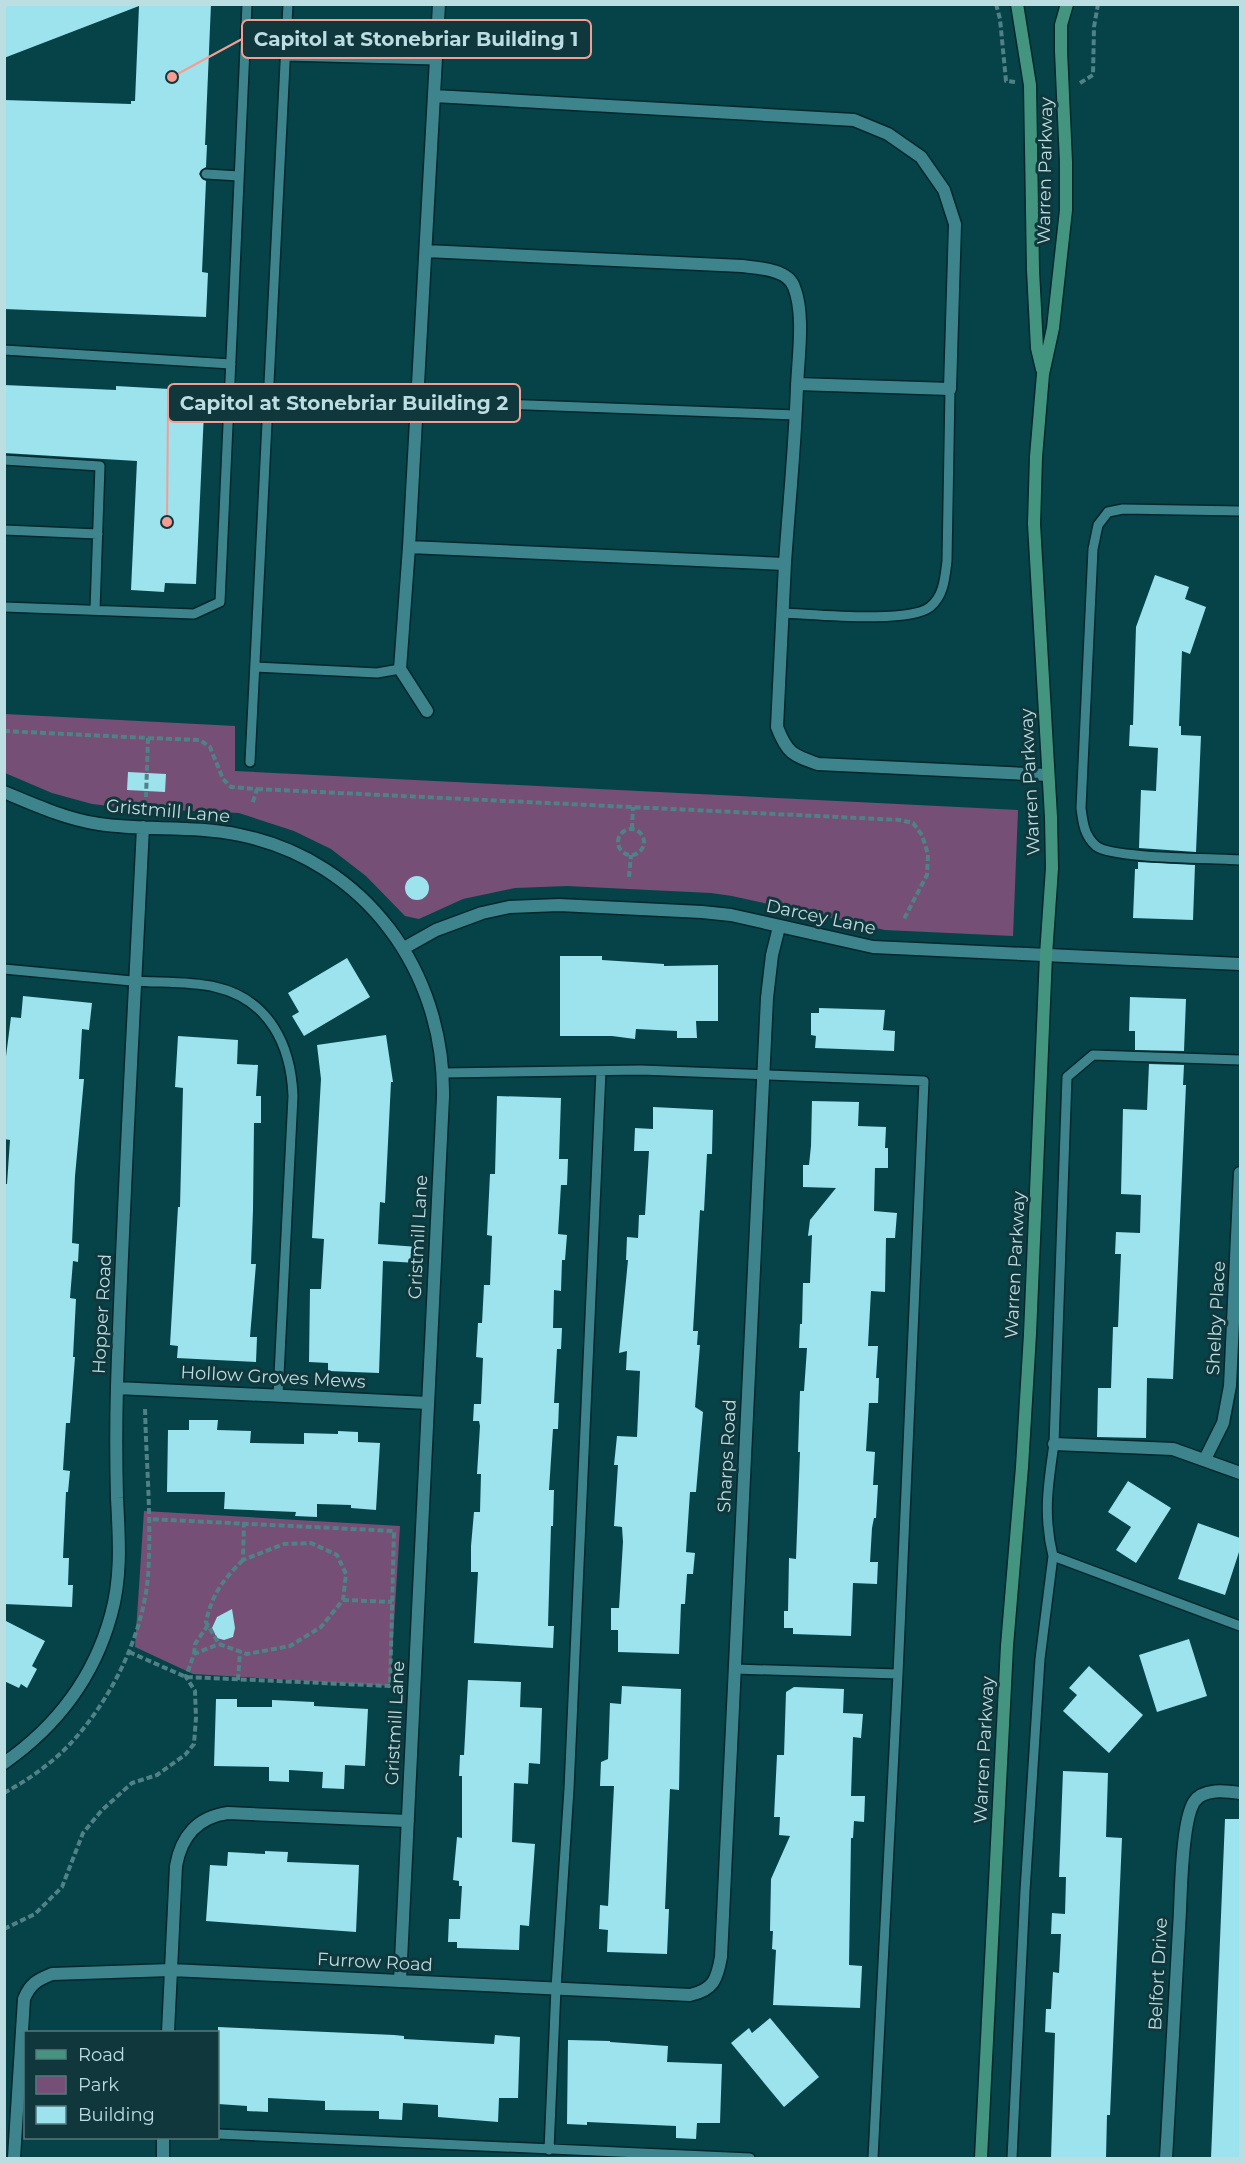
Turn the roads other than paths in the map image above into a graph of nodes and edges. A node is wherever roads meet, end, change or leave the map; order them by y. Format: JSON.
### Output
{"nodes":[{"id":1,"x":247,"y":4,"type":"edge"},
{"id":2,"x":288,"y":4,"type":"edge"},
{"id":3,"x":439,"y":4,"type":"edge"},
{"id":4,"x":1017,"y":4,"type":"edge"},
{"id":5,"x":1067,"y":4,"type":"edge"},
{"id":6,"x":286,"y":56,"type":"junction"},
{"id":7,"x":436,"y":60,"type":"junction"},
{"id":8,"x":434,"y":96,"type":"junction"},
{"id":9,"x":206,"y":174,"type":"dead end"},
{"id":10,"x":239,"y":176,"type":"junction"},
{"id":11,"x":426,"y":250,"type":"junction"},
{"id":12,"x":4,"y":350,"type":"edge"},
{"id":13,"x":231,"y":364,"type":"junction"},
{"id":14,"x":1043,"y":374,"type":"junction"},
{"id":15,"x":797,"y":384,"type":"junction"},
{"id":16,"x":950,"y":389,"type":"junction"},
{"id":17,"x":417,"y":401,"type":"junction"},
{"id":18,"x":796,"y":415,"type":"junction"},
{"id":19,"x":4,"y":460,"type":"edge"},
{"id":20,"x":1240,"y":511,"type":"edge"},
{"id":21,"x":4,"y":530,"type":"edge"},
{"id":22,"x":98,"y":534,"type":"junction"},
{"id":23,"x":409,"y":547,"type":"junction"},
{"id":24,"x":785,"y":564,"type":"junction"},
{"id":25,"x":4,"y":607,"type":"edge"},
{"id":26,"x":95,"y":610,"type":"junction"},
{"id":27,"x":783,"y":613,"type":"junction"},
{"id":28,"x":255,"y":666,"type":"junction"},
{"id":29,"x":400,"y":669,"type":"junction"},
{"id":30,"x":427,"y":711,"type":"dead end"},
{"id":31,"x":250,"y":762,"type":"dead end"},
{"id":32,"x":1048,"y":775,"type":"junction"},
{"id":33,"x":4,"y":792,"type":"edge"},
{"id":34,"x":143,"y":827,"type":"junction"},
{"id":35,"x":1240,"y":860,"type":"edge"},
{"id":36,"x":780,"y":927,"type":"junction"},
{"id":37,"x":404,"y":948,"type":"junction"},
{"id":38,"x":1046,"y":955,"type":"junction"},
{"id":39,"x":1240,"y":964,"type":"edge"},
{"id":40,"x":4,"y":969,"type":"edge"},
{"id":41,"x":136,"y":981,"type":"junction"},
{"id":42,"x":1240,"y":1060,"type":"edge"},
{"id":43,"x":601,"y":1071,"type":"junction"},
{"id":44,"x":443,"y":1073,"type":"junction"},
{"id":45,"x":763,"y":1073,"type":"junction"},
{"id":46,"x":1240,"y":1173,"type":"edge"},
{"id":47,"x":117,"y":1388,"type":"junction"},
{"id":48,"x":279,"y":1395,"type":"junction"},
{"id":49,"x":428,"y":1403,"type":"junction"},
{"id":50,"x":1054,"y":1444,"type":"junction"},
{"id":51,"x":1205,"y":1459,"type":"junction"},
{"id":52,"x":1240,"y":1473,"type":"edge"},
{"id":53,"x":1053,"y":1556,"type":"junction"},
{"id":54,"x":1240,"y":1626,"type":"edge"},
{"id":55,"x":735,"y":1670,"type":"junction"},
{"id":56,"x":898,"y":1674,"type":"junction"},
{"id":57,"x":4,"y":1762,"type":"edge"},
{"id":58,"x":1240,"y":1793,"type":"edge"},
{"id":59,"x":408,"y":1821,"type":"junction"},
{"id":60,"x":171,"y":1970,"type":"junction"},
{"id":61,"x":400,"y":1981,"type":"junction"},
{"id":62,"x":711,"y":1986,"type":"joint"},
{"id":63,"x":556,"y":1988,"type":"junction"},
{"id":64,"x":168,"y":2031,"type":"edge"},
{"id":65,"x":219,"y":2134,"type":"edge"},
{"id":66,"x":164,"y":2139,"type":"edge"},
{"id":67,"x":549,"y":2150,"type":"junction"},
{"id":68,"x":11,"y":2154,"type":"edge"},
{"id":69,"x":163,"y":2158,"type":"edge"},
{"id":70,"x":750,"y":2158,"type":"edge"},
{"id":71,"x":873,"y":2158,"type":"edge"},
{"id":72,"x":981,"y":2158,"type":"edge"},
{"id":73,"x":1012,"y":2158,"type":"edge"},
{"id":74,"x":1166,"y":2158,"type":"edge"}],
"edges":[{"from":1,"to":10,"type":"lane"},
{"from":2,"to":6,"type":"lane"},
{"from":3,"to":7,"type":"street"},
{"from":4,"to":14,"type":"main road","name":"Warren Parkway"},
{"from":5,"to":14,"type":"main road","name":"Warren Parkway"},
{"from":6,"to":7,"type":"lane"},
{"from":6,"to":28,"type":"lane"},
{"from":7,"to":8,"type":"street"},
{"from":8,"to":11,"type":"street"},
{"from":8,"to":16,"type":"street"},
{"from":9,"to":10,"type":"lane"},
{"from":10,"to":13,"type":"lane"},
{"from":11,"to":15,"type":"street"},
{"from":11,"to":17,"type":"street"},
{"from":12,"to":13,"type":"lane"},
{"from":13,"to":26,"type":"lane"},
{"from":14,"to":32,"type":"main road","name":"Warren Parkway"},
{"from":15,"to":16,"type":"street"},
{"from":15,"to":18,"type":"street"},
{"from":16,"to":27,"type":"lane"},
{"from":17,"to":18,"type":"lane"},
{"from":17,"to":23,"type":"street"},
{"from":18,"to":24,"type":"street"},
{"from":19,"to":22,"type":"lane"},
{"from":20,"to":35,"type":"lane"},
{"from":21,"to":22,"type":"lane"},
{"from":22,"to":26,"type":"lane"},
{"from":23,"to":24,"type":"street"},
{"from":23,"to":29,"type":"street"},
{"from":24,"to":27,"type":"street"},
{"from":25,"to":26,"type":"lane"},
{"from":27,"to":32,"type":"street"},
{"from":28,"to":29,"type":"lane"},
{"from":28,"to":31,"type":"lane"},
{"from":29,"to":30,"type":"street"},
{"from":32,"to":38,"type":"main road","name":"Warren Parkway"},
{"from":33,"to":34,"type":"street","name":"Gristmill Lane"},
{"from":34,"to":37,"type":"street","name":"Gristmill Lane"},
{"from":34,"to":41,"type":"street","name":"Hopper Road"},
{"from":36,"to":37,"type":"street","name":"Darcey Lane"},
{"from":36,"to":38,"type":"street","name":"Darcey Lane"},
{"from":36,"to":45,"type":"street","name":"Sharps Road"},
{"from":37,"to":44,"type":"street","name":"Gristmill Lane"},
{"from":38,"to":39,"type":"street","name":"Darcey Lane"},
{"from":38,"to":72,"type":"main road","name":"Warren Parkway"},
{"from":40,"to":41,"type":"lane"},
{"from":41,"to":47,"type":"street","name":"Hopper Road"},
{"from":41,"to":48,"type":"lane"},
{"from":42,"to":50,"type":"lane"},
{"from":43,"to":44,"type":"lane"},
{"from":43,"to":45,"type":"lane"},
{"from":43,"to":63,"type":"lane"},
{"from":44,"to":49,"type":"street","name":"Gristmill Lane"},
{"from":45,"to":55,"type":"street","name":"Sharps Road"},
{"from":45,"to":56,"type":"lane"},
{"from":46,"to":51,"type":"street","name":"Shelby Place"},
{"from":47,"to":48,"type":"street","name":"Hollow Groves Mews"},
{"from":47,"to":57,"type":"street","name":"Hopper Road"},
{"from":48,"to":49,"type":"street","name":"Hollow Groves Mews"},
{"from":49,"to":59,"type":"street","name":"Gristmill Lane"},
{"from":50,"to":51,"type":"street"},
{"from":50,"to":53,"type":"lane"},
{"from":51,"to":52,"type":"street"},
{"from":53,"to":54,"type":"lane"},
{"from":53,"to":73,"type":"lane"},
{"from":55,"to":56,"type":"lane"},
{"from":55,"to":62,"type":"street","name":"Sharps Road"},
{"from":56,"to":71,"type":"lane"},
{"from":58,"to":74,"type":"street","name":"Belfort Drive"},
{"from":59,"to":60,"type":"street"},
{"from":59,"to":61,"type":"street","name":"Gristmill Lane"},
{"from":60,"to":61,"type":"street","name":"Furrow Road"},
{"from":60,"to":64,"type":"street"},
{"from":60,"to":68,"type":"street","name":"Furrow Road"},
{"from":61,"to":63,"type":"street","name":"Furrow Road"},
{"from":62,"to":63,"type":"street","name":"Furrow Road"},
{"from":63,"to":67,"type":"lane"},
{"from":65,"to":67,"type":"lane"},
{"from":66,"to":69,"type":"street"},
{"from":67,"to":70,"type":"lane"}]}
